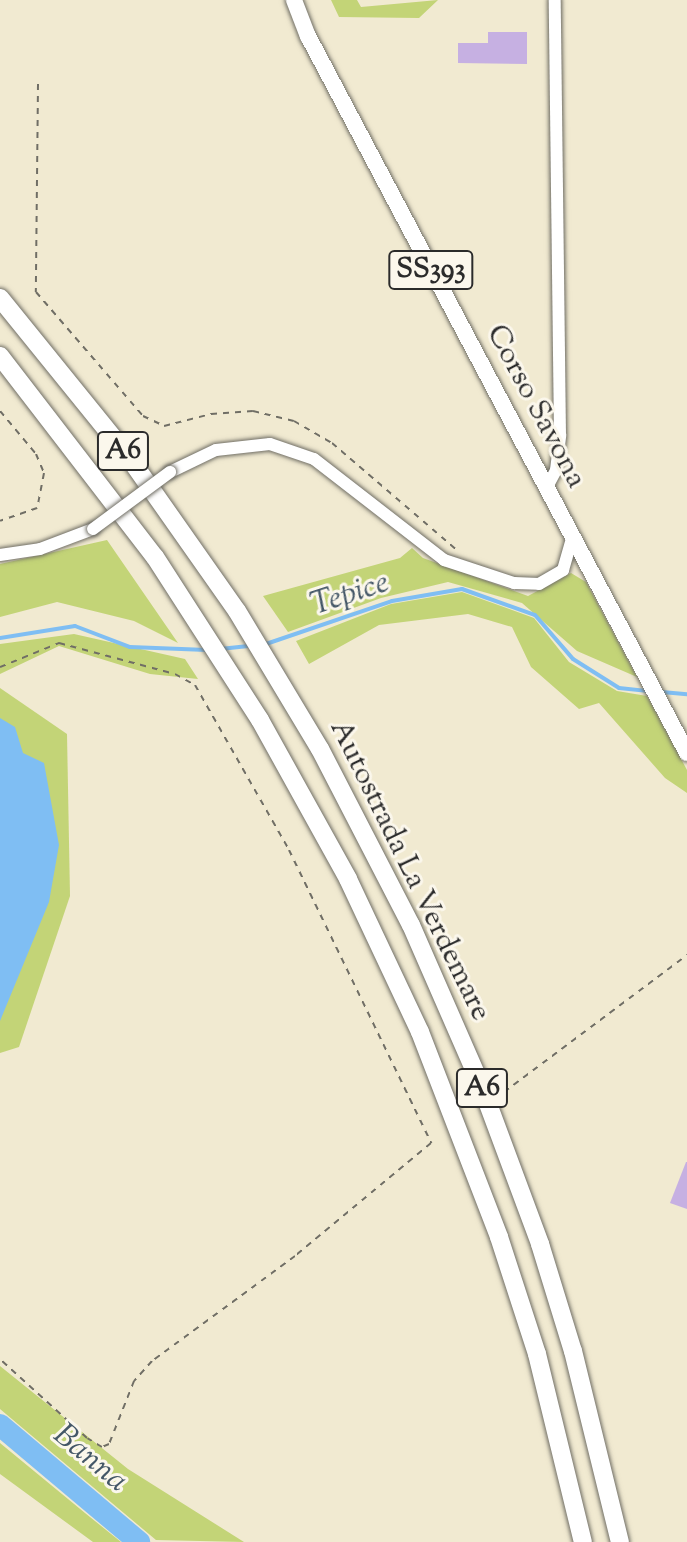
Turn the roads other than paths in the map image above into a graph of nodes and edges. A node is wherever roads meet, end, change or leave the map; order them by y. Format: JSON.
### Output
{"nodes":[{"id":1,"x":294,"y":0,"type":"edge"},
{"id":2,"x":555,"y":0,"type":"edge"},
{"id":3,"x":0,"y":298,"type":"edge"},
{"id":4,"x":0,"y":356,"type":"edge"},
{"id":5,"x":546,"y":489,"type":"junction"},
{"id":6,"x":572,"y":538,"type":"junction"},
{"id":7,"x":0,"y":555,"type":"edge"},
{"id":8,"x":687,"y":753,"type":"edge"},
{"id":9,"x":583,"y":1542,"type":"edge"},
{"id":10,"x":620,"y":1542,"type":"edge"}],
"edges":[{"from":1,"to":5,"type":"main road","name":"Corso Savona","number":"SS393"},
{"from":2,"to":5,"type":"street"},
{"from":3,"to":10,"type":"highway","name":"Autostrada La Verdemare","number":"A6"},
{"from":4,"to":9,"type":"highway","name":"Autostrada La Verdemare","number":"A6"},
{"from":5,"to":6,"type":"main road","name":"Corso Savona","number":"SS393"},
{"from":6,"to":7,"type":"street","bridge":true},
{"from":6,"to":8,"type":"main road","name":"Corso Savona","number":"SS393"}]}
